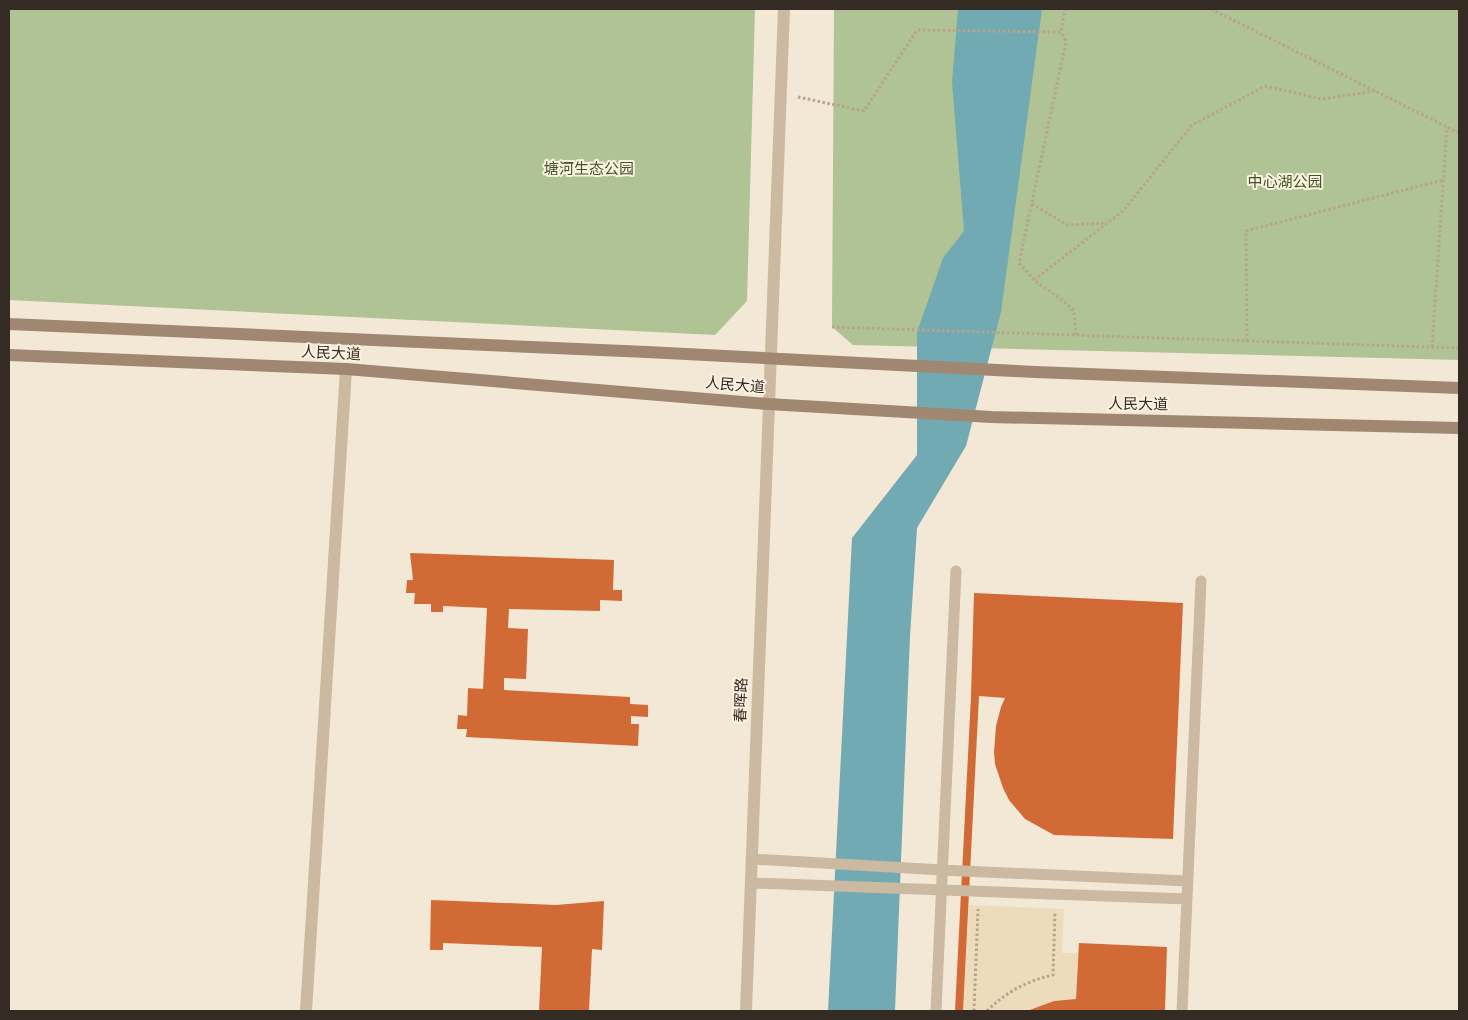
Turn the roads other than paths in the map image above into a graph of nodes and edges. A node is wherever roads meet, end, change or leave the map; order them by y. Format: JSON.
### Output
{"nodes":[{"id":1,"x":784,"y":9,"type":"edge"},
{"id":2,"x":9,"y":324,"type":"edge"},
{"id":3,"x":9,"y":355,"type":"edge"},
{"id":4,"x":770,"y":359,"type":"junction"},
{"id":5,"x":346,"y":369,"type":"junction"},
{"id":6,"x":1459,"y":388,"type":"edge"},
{"id":7,"x":768,"y":404,"type":"junction"},
{"id":8,"x":1459,"y":428,"type":"edge"},
{"id":9,"x":956,"y":571,"type":"dead end"},
{"id":10,"x":1201,"y":582,"type":"dead end"},
{"id":11,"x":752,"y":858,"type":"junction"},
{"id":12,"x":942,"y":870,"type":"junction"},
{"id":13,"x":1188,"y":881,"type":"junction"},
{"id":14,"x":752,"y":883,"type":"junction"},
{"id":15,"x":942,"y":889,"type":"junction"},
{"id":16,"x":1187,"y":899,"type":"junction"},
{"id":17,"x":306,"y":1011,"type":"edge"},
{"id":18,"x":746,"y":1011,"type":"edge"},
{"id":19,"x":936,"y":1011,"type":"edge"},
{"id":20,"x":1182,"y":1011,"type":"edge"}],
"edges":[{"from":1,"to":4,"type":"street","name":"春晖路"},
{"from":2,"to":4,"type":"main road","name":"人民大道"},
{"from":3,"to":5,"type":"main road","name":"人民大道"},
{"from":4,"to":6,"type":"main road","name":"人民大道"},
{"from":4,"to":7,"type":"street","name":"春晖路"},
{"from":5,"to":7,"type":"main road","name":"人民大道"},
{"from":5,"to":17,"type":"street"},
{"from":7,"to":8,"type":"main road","name":"人民大道"},
{"from":7,"to":11,"type":"street","name":"春晖路"},
{"from":9,"to":12,"type":"lane"},
{"from":10,"to":13,"type":"lane"},
{"from":11,"to":12,"type":"lane"},
{"from":11,"to":14,"type":"street","name":"春晖路"},
{"from":12,"to":13,"type":"lane"},
{"from":12,"to":15,"type":"lane"},
{"from":13,"to":16,"type":"lane"},
{"from":14,"to":15,"type":"lane"},
{"from":14,"to":18,"type":"street","name":"春晖路"},
{"from":15,"to":16,"type":"lane"},
{"from":15,"to":19,"type":"lane"},
{"from":16,"to":20,"type":"lane"}]}
